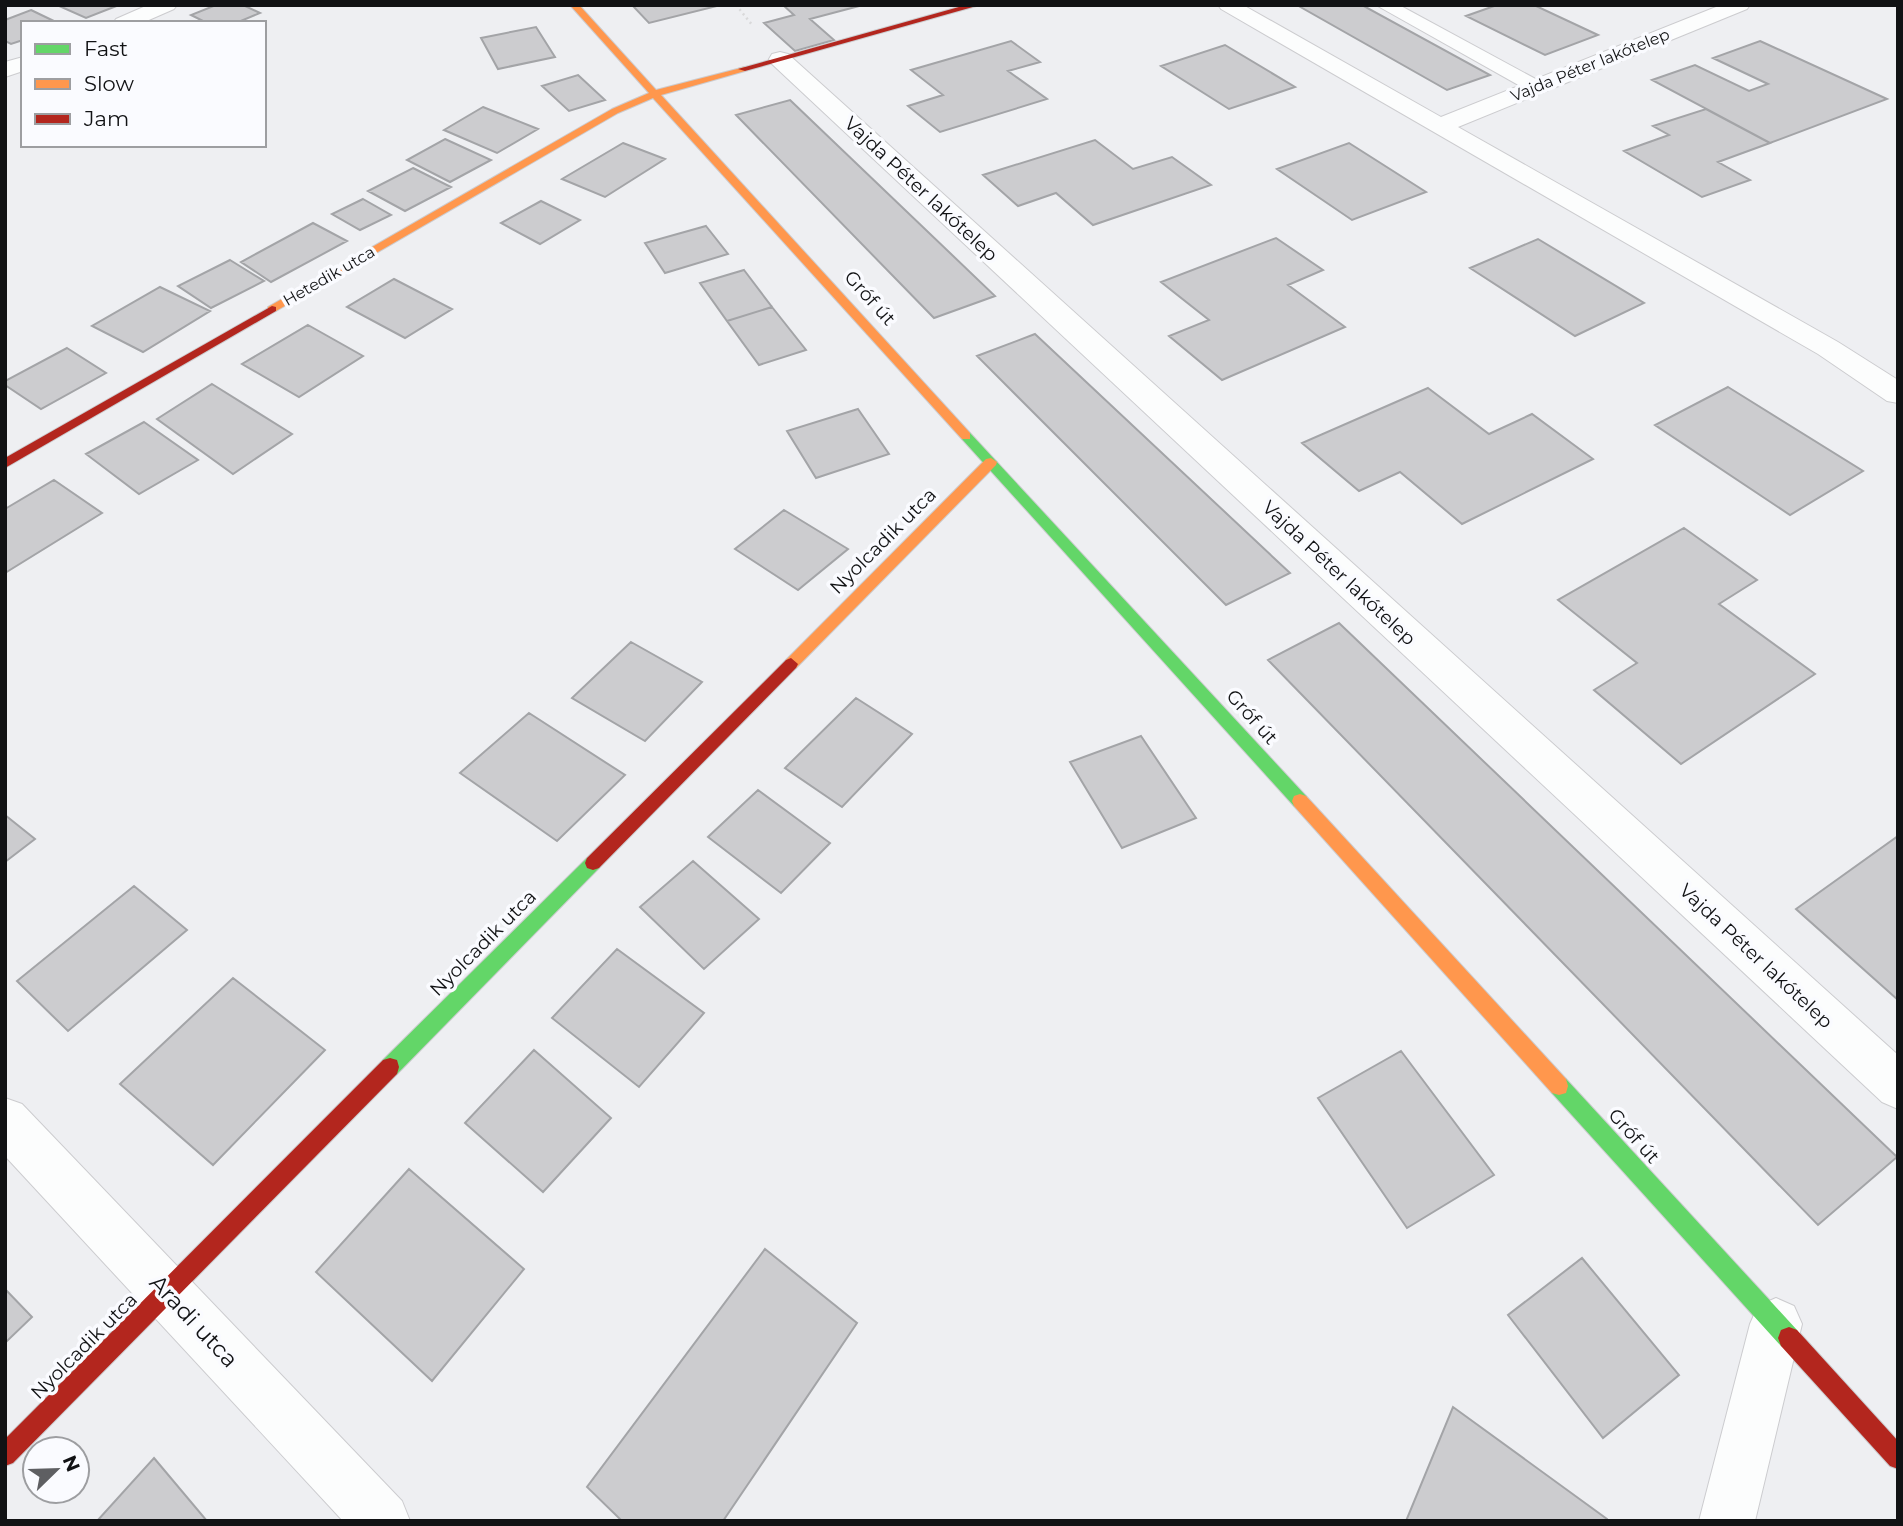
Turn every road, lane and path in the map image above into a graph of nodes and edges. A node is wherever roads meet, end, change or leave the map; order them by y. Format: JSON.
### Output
{"nodes":[{"id":1,"x":167,"y":5,"type":"edge"},
{"id":2,"x":574,"y":5,"type":"edge"},
{"id":3,"x":976,"y":5,"type":"edge"},
{"id":4,"x":1228,"y":5,"type":"edge"},
{"id":5,"x":1385,"y":5,"type":"edge"},
{"id":6,"x":1740,"y":5,"type":"edge"},
{"id":7,"x":128,"y":21,"type":"edge"},
{"id":8,"x":780,"y":59,"type":"junction"},
{"id":9,"x":1536,"y":87,"type":"junction"},
{"id":10,"x":656,"y":93,"type":"junction"},
{"id":11,"x":1440,"y":126,"type":"junction"},
{"id":12,"x":1898,"y":394,"type":"edge"},
{"id":13,"x":991,"y":462,"type":"junction"},
{"id":14,"x":5,"y":464,"type":"edge"},
{"id":15,"x":1898,"y":1086,"type":"edge"},
{"id":16,"x":5,"y":1122,"type":"edge"},
{"id":17,"x":166,"y":1292,"type":"junction"},
{"id":18,"x":1776,"y":1324,"type":"junction"},
{"id":19,"x":5,"y":1455,"type":"edge"},
{"id":20,"x":1898,"y":1458,"type":"edge"},
{"id":21,"x":382,"y":1521,"type":"edge"},
{"id":22,"x":1727,"y":1521,"type":"edge"}],
"edges":[{"from":1,"to":7,"type":"street"},
{"from":2,"to":10,"type":"street","name":"Gróf út"},
{"from":3,"to":8,"type":"street"},
{"from":4,"to":11,"type":"street"},
{"from":5,"to":9,"type":"lane"},
{"from":6,"to":9,"type":"street","name":"Vajda Péter lakótelep"},
{"from":8,"to":10,"type":"street"},
{"from":8,"to":15,"type":"street","name":"Vajda Péter lakótelep"},
{"from":9,"to":11,"type":"street","name":"Vajda Péter lakótelep"},
{"from":10,"to":13,"type":"street","name":"Gróf út"},
{"from":10,"to":14,"type":"street","name":"Hetedik utca"},
{"from":11,"to":12,"type":"street"},
{"from":13,"to":17,"type":"street","name":"Nyolcadik utca"},
{"from":13,"to":18,"type":"street","name":"Gróf út"},
{"from":16,"to":17,"type":"street","name":"Aradi utca"},
{"from":17,"to":19,"type":"street","name":"Nyolcadik utca"},
{"from":17,"to":21,"type":"street","name":"Aradi utca"},
{"from":18,"to":20,"type":"street","name":"Gróf út"},
{"from":18,"to":22,"type":"street"}]}
